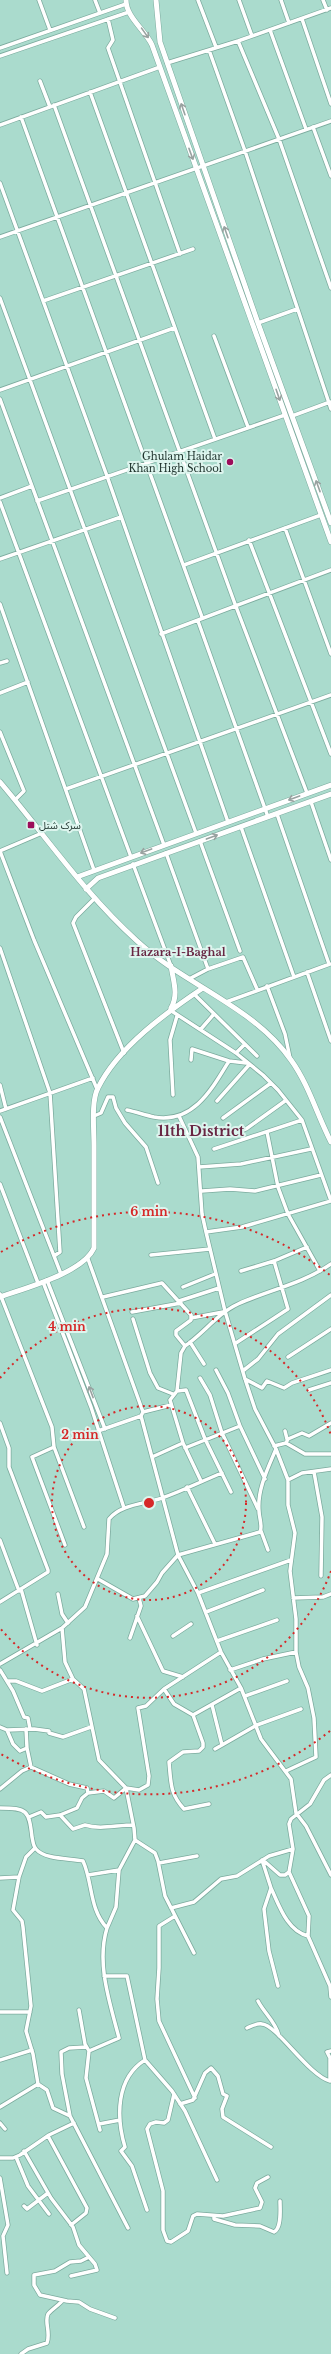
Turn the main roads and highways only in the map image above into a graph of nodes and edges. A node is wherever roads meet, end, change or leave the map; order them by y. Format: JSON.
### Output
{"nodes":[{"id":1,"x":156,"y":0,"type":"edge"},
{"id":2,"x":126,"y":2,"type":"edge"},
{"id":3,"x":305,"y":452,"type":"junction"},
{"id":4,"x":300,"y":455,"type":"junction"},
{"id":5,"x":331,"y":523,"type":"edge"},
{"id":6,"x":331,"y":542,"type":"edge"},
{"id":7,"x":0,"y":782,"type":"edge"},
{"id":8,"x":331,"y":785,"type":"edge"},
{"id":9,"x":331,"y":794,"type":"edge"},
{"id":10,"x":77,"y":877,"type":"junction"},
{"id":11,"x":86,"y":889,"type":"junction"},
{"id":12,"x":170,"y":966,"type":"junction"},
{"id":13,"x":203,"y":988,"type":"junction"},
{"id":14,"x":170,"y":1010,"type":"junction"},
{"id":15,"x":328,"y":1131,"type":"edge"},
{"id":16,"x":331,"y":1142,"type":"edge"},
{"id":17,"x":0,"y":1296,"type":"edge"}],
"edges":[{"from":3,"to":1,"type":"main road","one_way":true},
{"from":2,"to":4,"type":"main road","one_way":true},
{"from":3,"to":4,"type":"main road"},
{"from":5,"to":3,"type":"main road","one_way":true},
{"from":4,"to":6,"type":"main road"},
{"from":7,"to":10,"type":"main road"},
{"from":8,"to":10,"type":"main road","one_way":true},
{"from":11,"to":9,"type":"main road","one_way":true},
{"from":10,"to":11,"type":"main road"},
{"from":11,"to":12,"type":"main road"},
{"from":12,"to":13,"type":"main road"},
{"from":12,"to":14,"type":"main road"},
{"from":13,"to":14,"type":"main road"},
{"from":13,"to":15,"type":"main road"},
{"from":14,"to":17,"type":"main road"},
{"from":15,"to":16,"type":"main road"}]}
